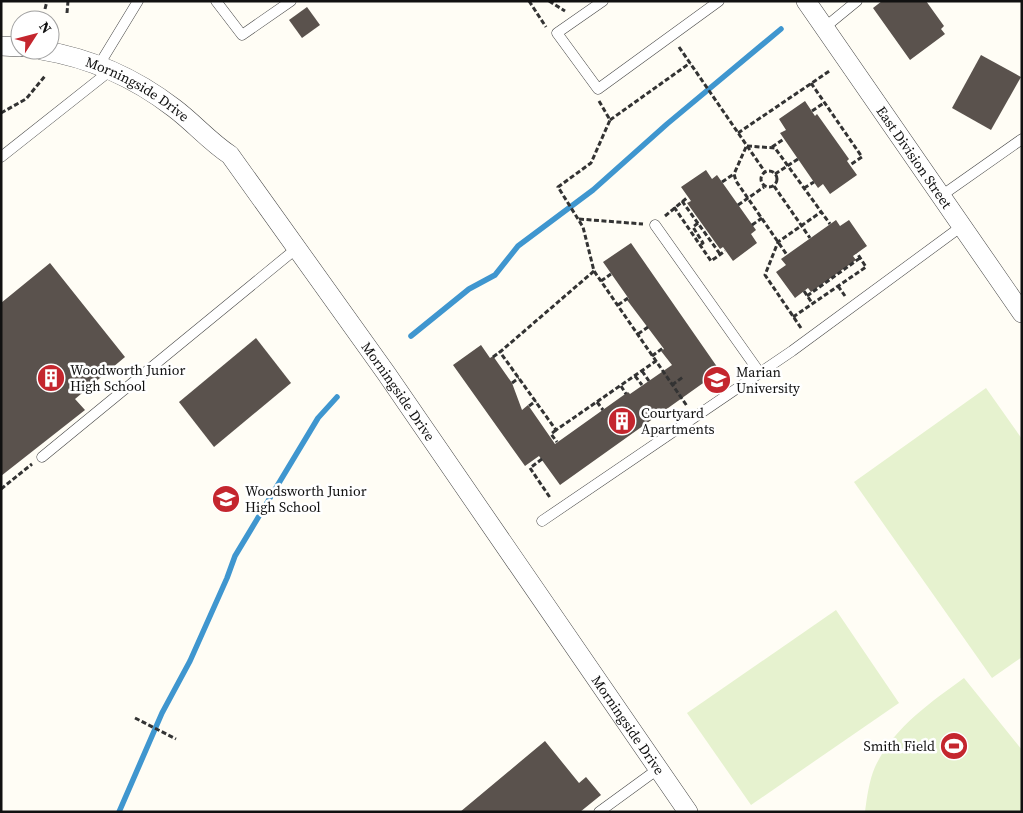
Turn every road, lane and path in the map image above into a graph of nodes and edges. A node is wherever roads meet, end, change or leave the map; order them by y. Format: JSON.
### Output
{"nodes":[{"id":1,"x":47,"y":1,"type":"edge"},
{"id":2,"x":68,"y":1,"type":"edge"},
{"id":3,"x":138,"y":1,"type":"edge"},
{"id":4,"x":216,"y":1,"type":"edge"},
{"id":5,"x":291,"y":1,"type":"edge"},
{"id":6,"x":529,"y":1,"type":"edge"},
{"id":7,"x":603,"y":1,"type":"edge"},
{"id":8,"x":720,"y":1,"type":"edge"},
{"id":9,"x":806,"y":1,"type":"edge"},
{"id":10,"x":857,"y":1,"type":"edge"},
{"id":11,"x":45,"y":9,"type":"dead end"},
{"id":12,"x":67,"y":13,"type":"dead end"},
{"id":13,"x":824,"y":28,"type":"junction"},
{"id":14,"x":557,"y":33,"type":"junction"},
{"id":15,"x":671,"y":36,"type":"junction"},
{"id":16,"x":60,"y":55,"type":"edge"},
{"id":17,"x":846,"y":59,"type":"junction"},
{"id":18,"x":690,"y":63,"type":"junction"},
{"id":19,"x":105,"y":68,"type":"junction"},
{"id":20,"x":45,"y":76,"type":"dead end"},
{"id":21,"x":810,"y":83,"type":"junction"},
{"id":22,"x":598,"y":88,"type":"junction"},
{"id":23,"x":824,"y":103,"type":"junction"},
{"id":24,"x":812,"y":111,"type":"dead end"},
{"id":25,"x":1,"y":113,"type":"edge"},
{"id":26,"x":610,"y":120,"type":"junction"},
{"id":27,"x":738,"y":133,"type":"junction"},
{"id":28,"x":784,"y":139,"type":"dead end"},
{"id":29,"x":1022,"y":139,"type":"edge"},
{"id":30,"x":746,"y":146,"type":"junction"},
{"id":31,"x":772,"y":148,"type":"junction"},
{"id":32,"x":1,"y":157,"type":"edge"},
{"id":33,"x":798,"y":159,"type":"dead end"},
{"id":34,"x":850,"y":165,"type":"dead end"},
{"id":35,"x":788,"y":166,"type":"junction"},
{"id":36,"x":764,"y":172,"type":"junction"},
{"id":37,"x":734,"y":174,"type":"junction"},
{"id":38,"x":775,"y":174,"type":"junction"},
{"id":39,"x":722,"y":182,"type":"dead end"},
{"id":40,"x":814,"y":182,"type":"dead end"},
{"id":41,"x":774,"y":186,"type":"junction"},
{"id":42,"x":764,"y":187,"type":"junction"},
{"id":43,"x":804,"y":188,"type":"junction"},
{"id":44,"x":941,"y":196,"type":"junction"},
{"id":45,"x":688,"y":197,"type":"dead end"},
{"id":46,"x":748,"y":199,"type":"junction"},
{"id":47,"x":682,"y":201,"type":"junction"},
{"id":48,"x":738,"y":205,"type":"dead end"},
{"id":49,"x":674,"y":206,"type":"junction"},
{"id":50,"x":821,"y":212,"type":"junction"},
{"id":51,"x":762,"y":218,"type":"junction"},
{"id":52,"x":578,"y":219,"type":"junction"},
{"id":53,"x":698,"y":223,"type":"junction"},
{"id":54,"x":830,"y":224,"type":"dead end"},
{"id":55,"x":655,"y":225,"type":"junction"},
{"id":56,"x":752,"y":225,"type":"dead end"},
{"id":57,"x":801,"y":226,"type":"junction"},
{"id":58,"x":962,"y":226,"type":"junction"},
{"id":59,"x":810,"y":238,"type":"dead end"},
{"id":60,"x":778,"y":242,"type":"junction"},
{"id":61,"x":700,"y":245,"type":"junction"},
{"id":62,"x":297,"y":248,"type":"junction"},
{"id":63,"x":725,"y":251,"type":"dead end"},
{"id":64,"x":857,"y":253,"type":"dead end"},
{"id":65,"x":720,"y":254,"type":"junction"},
{"id":66,"x":787,"y":255,"type":"dead end"},
{"id":67,"x":860,"y":258,"type":"junction"},
{"id":68,"x":594,"y":270,"type":"junction"},
{"id":69,"x":611,"y":274,"type":"dead end"},
{"id":70,"x":601,"y":281,"type":"junction"},
{"id":71,"x":804,"y":292,"type":"dead end"},
{"id":72,"x":807,"y":296,"type":"junction"},
{"id":73,"x":628,"y":298,"type":"dead end"},
{"id":74,"x":812,"y":303,"type":"junction"},
{"id":75,"x":618,"y":305,"type":"junction"},
{"id":76,"x":1021,"y":311,"type":"edge"},
{"id":77,"x":793,"y":317,"type":"junction"},
{"id":78,"x":648,"y":327,"type":"dead end"},
{"id":79,"x":638,"y":334,"type":"junction"},
{"id":80,"x":808,"y":339,"type":"junction"},
{"id":81,"x":663,"y":348,"type":"dead end"},
{"id":82,"x":500,"y":352,"type":"junction"},
{"id":83,"x":652,"y":356,"type":"junction"},
{"id":84,"x":493,"y":357,"type":"dead end"},
{"id":85,"x":656,"y":361,"type":"junction"},
{"id":86,"x":642,"y":371,"type":"junction"},
{"id":87,"x":760,"y":373,"type":"junction"},
{"id":88,"x":635,"y":376,"type":"junction"},
{"id":89,"x":683,"y":377,"type":"dead end"},
{"id":90,"x":519,"y":378,"type":"junction"},
{"id":91,"x":649,"y":381,"type":"dead end"},
{"id":92,"x":512,"y":383,"type":"dead end"},
{"id":93,"x":672,"y":385,"type":"junction"},
{"id":94,"x":620,"y":386,"type":"junction"},
{"id":95,"x":642,"y":386,"type":"dead end"},
{"id":96,"x":626,"y":394,"type":"dead end"},
{"id":97,"x":536,"y":401,"type":"junction"},
{"id":98,"x":597,"y":402,"type":"junction"},
{"id":99,"x":528,"y":406,"type":"dead end"},
{"id":100,"x":603,"y":410,"type":"dead end"},
{"id":101,"x":695,"y":418,"type":"junction"},
{"id":102,"x":556,"y":430,"type":"junction"},
{"id":103,"x":557,"y":442,"type":"dead end"},
{"id":104,"x":42,"y":456,"type":"joint"},
{"id":105,"x":542,"y":459,"type":"dead end"},
{"id":106,"x":1,"y":489,"type":"edge"},
{"id":107,"x":558,"y":510,"type":"junction"},
{"id":108,"x":542,"y":521,"type":"dead end"},
{"id":109,"x":135,"y":718,"type":"dead end"},
{"id":110,"x":176,"y":739,"type":"dead end"},
{"id":111,"x":658,"y":769,"type":"junction"},
{"id":112,"x":605,"y":810,"type":"edge"},
{"id":113,"x":688,"y":812,"type":"edge"}],
"edges":[{"from":1,"to":11,"type":"path"},
{"from":2,"to":12,"type":"path"},
{"from":3,"to":19,"type":"lane"},
{"from":4,"to":5,"type":"lane"},
{"from":6,"to":14,"type":"path"},
{"from":7,"to":14,"type":"lane"},
{"from":8,"to":15,"type":"lane"},
{"from":9,"to":13,"type":"street","name":"East Division Street"},
{"from":10,"to":13,"type":"lane"},
{"from":13,"to":17,"type":"street","name":"East Division Street"},
{"from":14,"to":22,"type":"lane"},
{"from":15,"to":18,"type":"path"},
{"from":15,"to":22,"type":"lane"},
{"from":16,"to":19,"type":"street","name":"Morningside Drive"},
{"from":17,"to":21,"type":"path"},
{"from":17,"to":44,"type":"street","name":"East Division Street"},
{"from":18,"to":26,"type":"path"},
{"from":18,"to":27,"type":"path"},
{"from":19,"to":32,"type":"lane"},
{"from":19,"to":62,"type":"street","name":"Morningside Drive"},
{"from":20,"to":25,"type":"path"},
{"from":21,"to":23,"type":"path"},
{"from":21,"to":27,"type":"path"},
{"from":22,"to":26,"type":"path"},
{"from":23,"to":24,"type":"path"},
{"from":23,"to":34,"type":"path"},
{"from":26,"to":52,"type":"path"},
{"from":27,"to":30,"type":"path"},
{"from":28,"to":31,"type":"path"},
{"from":29,"to":44,"type":"lane"},
{"from":30,"to":31,"type":"path"},
{"from":30,"to":36,"type":"path"},
{"from":30,"to":37,"type":"path"},
{"from":31,"to":35,"type":"path"},
{"from":33,"to":35,"type":"path"},
{"from":35,"to":38,"type":"path"},
{"from":35,"to":43,"type":"path"},
{"from":36,"to":38,"type":"path"},
{"from":36,"to":42,"type":"path"},
{"from":37,"to":39,"type":"path"},
{"from":37,"to":46,"type":"path"},
{"from":38,"to":41,"type":"path"},
{"from":40,"to":43,"type":"path"},
{"from":41,"to":42,"type":"path"},
{"from":41,"to":57,"type":"path"},
{"from":42,"to":46,"type":"path"},
{"from":43,"to":50,"type":"path"},
{"from":44,"to":58,"type":"street","name":"East Division Street"},
{"from":45,"to":47,"type":"path"},
{"from":46,"to":48,"type":"path"},
{"from":46,"to":51,"type":"path"},
{"from":47,"to":49,"type":"path"},
{"from":47,"to":53,"type":"path"},
{"from":49,"to":55,"type":"path"},
{"from":49,"to":61,"type":"path"},
{"from":50,"to":54,"type":"path"},
{"from":50,"to":57,"type":"path"},
{"from":51,"to":56,"type":"path"},
{"from":51,"to":60,"type":"path"},
{"from":52,"to":55,"type":"path"},
{"from":52,"to":68,"type":"path"},
{"from":53,"to":61,"type":"path"},
{"from":53,"to":65,"type":"path"},
{"from":55,"to":87,"type":"lane"},
{"from":57,"to":59,"type":"path"},
{"from":57,"to":60,"type":"path"},
{"from":58,"to":76,"type":"street","name":"East Division Street"},
{"from":58,"to":80,"type":"lane"},
{"from":60,"to":66,"type":"path"},
{"from":60,"to":77,"type":"path"},
{"from":61,"to":65,"type":"path"},
{"from":62,"to":104,"type":"lane"},
{"from":62,"to":111,"type":"street","name":"Morningside Drive"},
{"from":63,"to":65,"type":"path"},
{"from":64,"to":67,"type":"path"},
{"from":67,"to":72,"type":"path"},
{"from":67,"to":74,"type":"path"},
{"from":68,"to":70,"type":"path"},
{"from":68,"to":82,"type":"path"},
{"from":69,"to":70,"type":"path"},
{"from":70,"to":75,"type":"path"},
{"from":71,"to":72,"type":"path"},
{"from":72,"to":74,"type":"path"},
{"from":73,"to":75,"type":"path"},
{"from":74,"to":77,"type":"path"},
{"from":75,"to":79,"type":"path"},
{"from":77,"to":80,"type":"path"},
{"from":78,"to":79,"type":"path"},
{"from":79,"to":83,"type":"path"},
{"from":80,"to":87,"type":"lane"},
{"from":81,"to":83,"type":"path"},
{"from":82,"to":84,"type":"path"},
{"from":82,"to":90,"type":"path"},
{"from":83,"to":85,"type":"path"},
{"from":85,"to":86,"type":"path"},
{"from":85,"to":93,"type":"path"},
{"from":86,"to":88,"type":"path"},
{"from":86,"to":91,"type":"path"},
{"from":87,"to":101,"type":"lane"},
{"from":88,"to":94,"type":"path"},
{"from":88,"to":95,"type":"path"},
{"from":89,"to":93,"type":"path"},
{"from":90,"to":92,"type":"path"},
{"from":90,"to":97,"type":"path"},
{"from":93,"to":101,"type":"path"},
{"from":94,"to":96,"type":"path"},
{"from":94,"to":98,"type":"path"},
{"from":97,"to":99,"type":"path"},
{"from":97,"to":102,"type":"path"},
{"from":98,"to":100,"type":"path"},
{"from":98,"to":102,"type":"path"},
{"from":101,"to":107,"type":"lane"},
{"from":102,"to":103,"type":"path"},
{"from":104,"to":106,"type":"path"},
{"from":105,"to":107,"type":"path"},
{"from":107,"to":108,"type":"lane"},
{"from":109,"to":110,"type":"path"},
{"from":111,"to":112,"type":"lane"},
{"from":111,"to":113,"type":"street","name":"Morningside Drive"}]}
